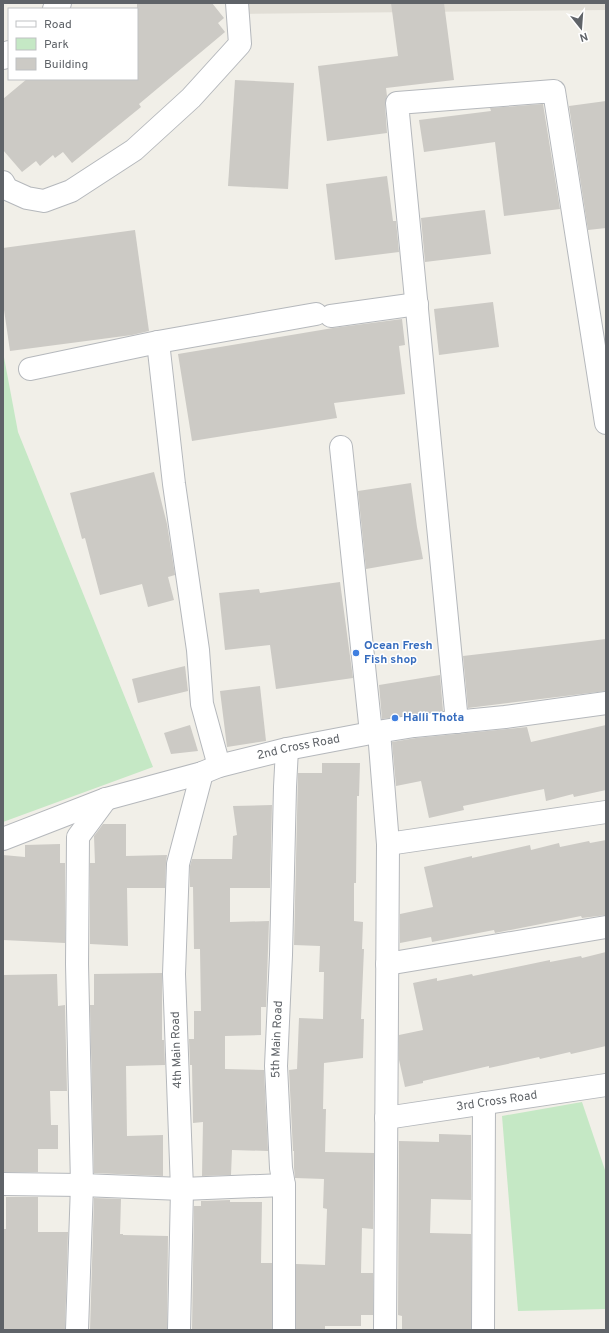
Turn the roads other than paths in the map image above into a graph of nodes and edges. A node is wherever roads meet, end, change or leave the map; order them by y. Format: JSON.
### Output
{"nodes":[{"id":1,"x":237,"y":3,"type":"edge"},
{"id":2,"x":3,"y":182,"type":"edge"},
{"id":3,"x":417,"y":304,"type":"junction"},
{"id":4,"x":158,"y":342,"type":"junction"},
{"id":5,"x":30,"y":369,"type":"dead end"},
{"id":6,"x":606,"y":423,"type":"edge"},
{"id":7,"x":341,"y":447,"type":"dead end"},
{"id":8,"x":606,"y":703,"type":"edge"},
{"id":9,"x":457,"y":722,"type":"junction"},
{"id":10,"x":375,"y":732,"type":"junction"},
{"id":11,"x":287,"y":749,"type":"junction"},
{"id":12,"x":210,"y":770,"type":"junction"},
{"id":13,"x":106,"y":799,"type":"junction"},
{"id":14,"x":606,"y":812,"type":"edge"},
{"id":15,"x":3,"y":839,"type":"edge"},
{"id":16,"x":388,"y":844,"type":"junction"},
{"id":17,"x":606,"y":927,"type":"edge"},
{"id":18,"x":387,"y":964,"type":"junction"},
{"id":19,"x":606,"y":1085,"type":"edge"},
{"id":20,"x":484,"y":1104,"type":"junction"},
{"id":21,"x":386,"y":1118,"type":"junction"},
{"id":22,"x":3,"y":1184,"type":"edge"},
{"id":23,"x":82,"y":1185,"type":"junction"},
{"id":24,"x":284,"y":1185,"type":"junction"},
{"id":25,"x":182,"y":1189,"type":"junction"},
{"id":26,"x":77,"y":1330,"type":"edge"},
{"id":27,"x":179,"y":1330,"type":"edge"},
{"id":28,"x":284,"y":1330,"type":"edge"},
{"id":29,"x":385,"y":1330,"type":"edge"},
{"id":30,"x":483,"y":1330,"type":"edge"}],
"edges":[{"from":1,"to":2,"type":"street"},
{"from":3,"to":4,"type":"street"},
{"from":3,"to":6,"type":"street"},
{"from":3,"to":9,"type":"street"},
{"from":4,"to":5,"type":"street"},
{"from":4,"to":12,"type":"street"},
{"from":7,"to":10,"type":"street"},
{"from":8,"to":9,"type":"street","name":"2nd Cross Road"},
{"from":9,"to":10,"type":"street","name":"2nd Cross Road"},
{"from":10,"to":11,"type":"street","name":"2nd Cross Road"},
{"from":10,"to":16,"type":"street"},
{"from":11,"to":12,"type":"street","name":"2nd Cross Road"},
{"from":11,"to":24,"type":"street","name":"5th Main Road"},
{"from":12,"to":13,"type":"street","name":"2nd Cross Road"},
{"from":12,"to":25,"type":"street","name":"4th Main Road"},
{"from":13,"to":15,"type":"street","name":"2nd Cross Road"},
{"from":13,"to":23,"type":"street"},
{"from":14,"to":16,"type":"street"},
{"from":16,"to":18,"type":"street"},
{"from":17,"to":18,"type":"street"},
{"from":18,"to":21,"type":"street"},
{"from":19,"to":20,"type":"street","name":"3rd Cross Road"},
{"from":20,"to":21,"type":"street","name":"3rd Cross Road"},
{"from":20,"to":30,"type":"street"},
{"from":21,"to":29,"type":"street"},
{"from":22,"to":23,"type":"street"},
{"from":23,"to":25,"type":"street"},
{"from":23,"to":26,"type":"street"},
{"from":24,"to":25,"type":"street"},
{"from":24,"to":28,"type":"street","name":"5th Main Road"},
{"from":25,"to":27,"type":"street","name":"4th Main Road"}]}
